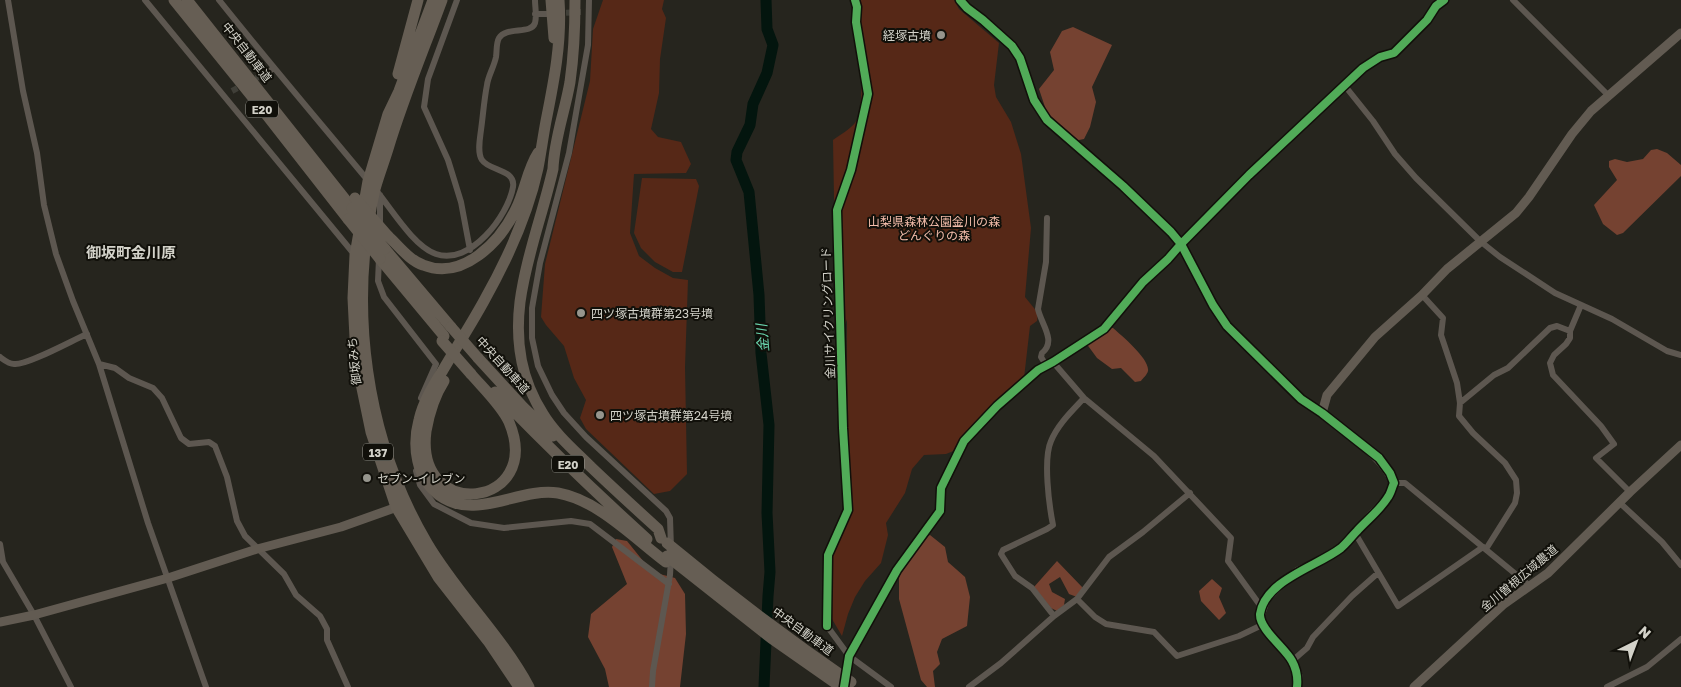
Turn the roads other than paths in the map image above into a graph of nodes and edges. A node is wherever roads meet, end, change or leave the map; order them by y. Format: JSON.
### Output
{"nodes":[{"id":1,"x":8,"y":0,"type":"edge"},
{"id":2,"x":145,"y":0,"type":"edge"},
{"id":3,"x":174,"y":0,"type":"edge"},
{"id":4,"x":187,"y":0,"type":"edge"},
{"id":5,"x":219,"y":0,"type":"edge"},
{"id":6,"x":418,"y":0,"type":"edge"},
{"id":7,"x":433,"y":0,"type":"edge"},
{"id":8,"x":442,"y":0,"type":"edge"},
{"id":9,"x":449,"y":0,"type":"edge"},
{"id":10,"x":457,"y":0,"type":"edge"},
{"id":11,"x":535,"y":0,"type":"edge"},
{"id":12,"x":551,"y":0,"type":"edge"},
{"id":13,"x":559,"y":0,"type":"edge"},
{"id":14,"x":566,"y":0,"type":"edge"},
{"id":15,"x":575,"y":0,"type":"edge"},
{"id":16,"x":589,"y":0,"type":"edge"},
{"id":17,"x":594,"y":0,"type":"edge"},
{"id":18,"x":960,"y":0,"type":"edge"},
{"id":19,"x":1444,"y":0,"type":"edge"},
{"id":20,"x":1517,"y":1,"type":"edge"},
{"id":21,"x":586,"y":12,"type":"junction"},
{"id":22,"x":535,"y":14,"type":"junction"},
{"id":23,"x":548,"y":14,"type":"tunnel mouth"},
{"id":24,"x":1681,"y":33,"type":"edge"},
{"id":25,"x":557,"y":56,"type":"junction"},
{"id":26,"x":274,"y":68,"type":"junction"},
{"id":27,"x":266,"y":73,"type":"tunnel mouth"},
{"id":28,"x":570,"y":81,"type":"junction"},
{"id":29,"x":1345,"y":86,"type":"junction"},
{"id":30,"x":232,"y":91,"type":"tunnel mouth"},
{"id":31,"x":224,"y":95,"type":"junction"},
{"id":32,"x":1608,"y":95,"type":"junction"},
{"id":33,"x":392,"y":118,"type":"junction"},
{"id":34,"x":540,"y":149,"type":"junction"},
{"id":35,"x":554,"y":155,"type":"junction"},
{"id":36,"x":374,"y":188,"type":"junction"},
{"id":37,"x":352,"y":209,"type":"junction"},
{"id":38,"x":1048,"y":218,"type":"dead end"},
{"id":39,"x":1480,"y":241,"type":"junction"},
{"id":40,"x":1181,"y":244,"type":"junction"},
{"id":41,"x":470,"y":250,"type":"junction"},
{"id":42,"x":382,"y":254,"type":"junction"},
{"id":43,"x":355,"y":255,"type":"junction"},
{"id":44,"x":1422,"y":295,"type":"junction"},
{"id":45,"x":1581,"y":305,"type":"junction"},
{"id":46,"x":1570,"y":331,"type":"junction"},
{"id":47,"x":86,"y":334,"type":"junction"},
{"id":48,"x":446,"y":335,"type":"junction"},
{"id":49,"x":1681,"y":355,"type":"edge"},
{"id":50,"x":0,"y":357,"type":"edge"},
{"id":51,"x":1053,"y":362,"type":"junction"},
{"id":52,"x":99,"y":364,"type":"junction"},
{"id":53,"x":1046,"y":365,"type":"junction"},
{"id":54,"x":474,"y":367,"type":"junction"},
{"id":55,"x":1084,"y":398,"type":"junction"},
{"id":56,"x":1460,"y":403,"type":"junction"},
{"id":57,"x":1322,"y":413,"type":"junction"},
{"id":58,"x":1681,"y":445,"type":"edge"},
{"id":59,"x":1394,"y":483,"type":"junction"},
{"id":60,"x":1630,"y":492,"type":"junction"},
{"id":61,"x":1190,"y":493,"type":"junction"},
{"id":62,"x":1620,"y":503,"type":"junction"},
{"id":63,"x":401,"y":505,"type":"junction"},
{"id":64,"x":1355,"y":533,"type":"junction"},
{"id":65,"x":664,"y":541,"type":"junction"},
{"id":66,"x":0,"y":544,"type":"edge"},
{"id":67,"x":1484,"y":548,"type":"junction"},
{"id":68,"x":257,"y":549,"type":"junction"},
{"id":69,"x":667,"y":559,"type":"junction"},
{"id":70,"x":1,"y":563,"type":"edge"},
{"id":71,"x":1681,"y":565,"type":"edge"},
{"id":72,"x":1378,"y":573,"type":"junction"},
{"id":73,"x":168,"y":578,"type":"junction"},
{"id":74,"x":669,"y":584,"type":"junction"},
{"id":75,"x":1530,"y":586,"type":"junction"},
{"id":76,"x":1077,"y":599,"type":"junction"},
{"id":77,"x":1262,"y":608,"type":"junction"},
{"id":78,"x":34,"y":615,"type":"junction"},
{"id":79,"x":1054,"y":616,"type":"junction"},
{"id":80,"x":0,"y":622,"type":"edge"},
{"id":81,"x":1262,"y":625,"type":"junction"},
{"id":82,"x":828,"y":626,"type":"dead end"},
{"id":83,"x":1681,"y":639,"type":"edge"},
{"id":84,"x":848,"y":656,"type":"junction"},
{"id":85,"x":1292,"y":661,"type":"junction"},
{"id":86,"x":849,"y":686,"type":"edge"},
{"id":87,"x":71,"y":687,"type":"edge"},
{"id":88,"x":206,"y":687,"type":"edge"},
{"id":89,"x":348,"y":687,"type":"edge"},
{"id":90,"x":518,"y":687,"type":"edge"},
{"id":91,"x":529,"y":687,"type":"edge"},
{"id":92,"x":652,"y":687,"type":"edge"},
{"id":93,"x":891,"y":687,"type":"edge"},
{"id":94,"x":969,"y":687,"type":"edge"},
{"id":95,"x":1298,"y":687,"type":"edge"},
{"id":96,"x":1414,"y":687,"type":"edge"},
{"id":97,"x":1607,"y":687,"type":"edge"}],
"edges":[{"from":1,"to":47,"type":"street"},
{"from":2,"to":31,"type":"street"},
{"from":3,"to":37,"type":"highway","name":"中央自動車道","number":"E20"},
{"from":4,"to":37,"type":"highway","name":"中央自動車道","number":"E20"},
{"from":5,"to":26,"type":"street"},
{"from":6,"to":33,"type":"highway"},
{"from":7,"to":33,"type":"highway","name":"御坂みち","number":"137"},
{"from":8,"to":33,"type":"highway","name":"御坂みち","number":"137"},
{"from":9,"to":33,"type":"highway"},
{"from":10,"to":41,"type":"street"},
{"from":11,"to":22,"type":"street"},
{"from":12,"to":25,"type":"highway"},
{"from":13,"to":25,"type":"highway"},
{"from":14,"to":28,"type":"highway"},
{"from":15,"to":28,"type":"highway"},
{"from":16,"to":21,"type":"street"},
{"from":17,"to":21,"type":"street"},
{"from":18,"to":40,"type":"street"},
{"from":19,"to":29,"type":"street"},
{"from":20,"to":32,"type":"street"},
{"from":21,"to":74,"type":"street"},
{"from":22,"to":23,"type":"street"},
{"from":22,"to":41,"type":"street"},
{"from":24,"to":32,"type":"street"},
{"from":25,"to":34,"type":"highway"},
{"from":26,"to":27,"type":"street"},
{"from":26,"to":36,"type":"street"},
{"from":28,"to":35,"type":"highway"},
{"from":29,"to":39,"type":"street"},
{"from":29,"to":40,"type":"street"},
{"from":30,"to":31,"type":"street"},
{"from":31,"to":43,"type":"street"},
{"from":32,"to":39,"type":"street"},
{"from":33,"to":36,"type":"highway","name":"御坂みち","number":"137"},
{"from":34,"to":37,"type":"highway","bridge":true},
{"from":34,"to":69,"type":"highway"},
{"from":35,"to":54,"type":"highway"},
{"from":35,"to":65,"type":"highway"},
{"from":36,"to":41,"type":"street"},
{"from":36,"to":43,"type":"highway","name":"御坂みち","number":"137"},
{"from":36,"to":63,"type":"highway","name":"御坂みち","number":"137"},
{"from":36,"to":74,"type":"street"},
{"from":37,"to":42,"type":"highway","name":"中央自動車道","number":"E20","bridge":true},
{"from":38,"to":53,"type":"street"},
{"from":39,"to":44,"type":"street"},
{"from":39,"to":45,"type":"street"},
{"from":40,"to":51,"type":"street"},
{"from":40,"to":57,"type":"street"},
{"from":42,"to":48,"type":"highway","name":"中央自動車道","number":"E20"},
{"from":42,"to":48,"type":"highway","name":"中央自動車道","number":"E20"},
{"from":43,"to":63,"type":"highway","name":"御坂みち","number":"137"},
{"from":44,"to":56,"type":"street"},
{"from":44,"to":57,"type":"street"},
{"from":45,"to":46,"type":"street"},
{"from":45,"to":49,"type":"street"},
{"from":46,"to":56,"type":"street"},
{"from":46,"to":60,"type":"street"},
{"from":47,"to":50,"type":"street"},
{"from":47,"to":52,"type":"street"},
{"from":48,"to":54,"type":"highway","name":"中央自動車道","number":"E20","bridge":true},
{"from":48,"to":54,"type":"highway","bridge":true},
{"from":51,"to":53,"type":"street"},
{"from":51,"to":55,"type":"street"},
{"from":52,"to":68,"type":"street"},
{"from":52,"to":73,"type":"street"},
{"from":53,"to":84,"type":"street"},
{"from":54,"to":65,"type":"highway","name":"中央自動車道","number":"E20"},
{"from":54,"to":69,"type":"highway","name":"中央自動車道","number":"E20"},
{"from":55,"to":61,"type":"street"},
{"from":55,"to":79,"type":"street"},
{"from":56,"to":67,"type":"street"},
{"from":57,"to":59,"type":"street"},
{"from":58,"to":60,"type":"street","name":"金川曽根広域農道"},
{"from":59,"to":64,"type":"street"},
{"from":59,"to":67,"type":"street"},
{"from":60,"to":62,"type":"street","name":"金川曽根広域農道"},
{"from":61,"to":76,"type":"street"},
{"from":61,"to":77,"type":"street"},
{"from":62,"to":71,"type":"street"},
{"from":62,"to":75,"type":"street","name":"金川曽根広域農道"},
{"from":63,"to":68,"type":"street"},
{"from":63,"to":90,"type":"highway","name":"御坂みち","number":"137"},
{"from":63,"to":91,"type":"highway","name":"御坂みち","number":"137"},
{"from":64,"to":72,"type":"street"},
{"from":64,"to":77,"type":"street"},
{"from":65,"to":86,"type":"highway","name":"中央自動車道","number":"E20","bridge":true},
{"from":66,"to":70,"type":"street"},
{"from":67,"to":72,"type":"street"},
{"from":67,"to":75,"type":"street"},
{"from":68,"to":73,"type":"street"},
{"from":68,"to":89,"type":"street"},
{"from":69,"to":86,"type":"highway","name":"中央自動車道","bridge":true},
{"from":70,"to":78,"type":"street"},
{"from":72,"to":85,"type":"street"},
{"from":73,"to":78,"type":"street"},
{"from":73,"to":88,"type":"street"},
{"from":74,"to":92,"type":"street"},
{"from":75,"to":96,"type":"street","name":"金川曽根広域農道"},
{"from":76,"to":79,"type":"street"},
{"from":76,"to":81,"type":"street"},
{"from":77,"to":81,"type":"street"},
{"from":78,"to":80,"type":"street"},
{"from":78,"to":87,"type":"street"},
{"from":79,"to":94,"type":"street"},
{"from":81,"to":85,"type":"street"},
{"from":82,"to":84,"type":"street"},
{"from":83,"to":97,"type":"street"},
{"from":84,"to":86,"type":"street"},
{"from":84,"to":93,"type":"street"},
{"from":85,"to":95,"type":"street"}]}
